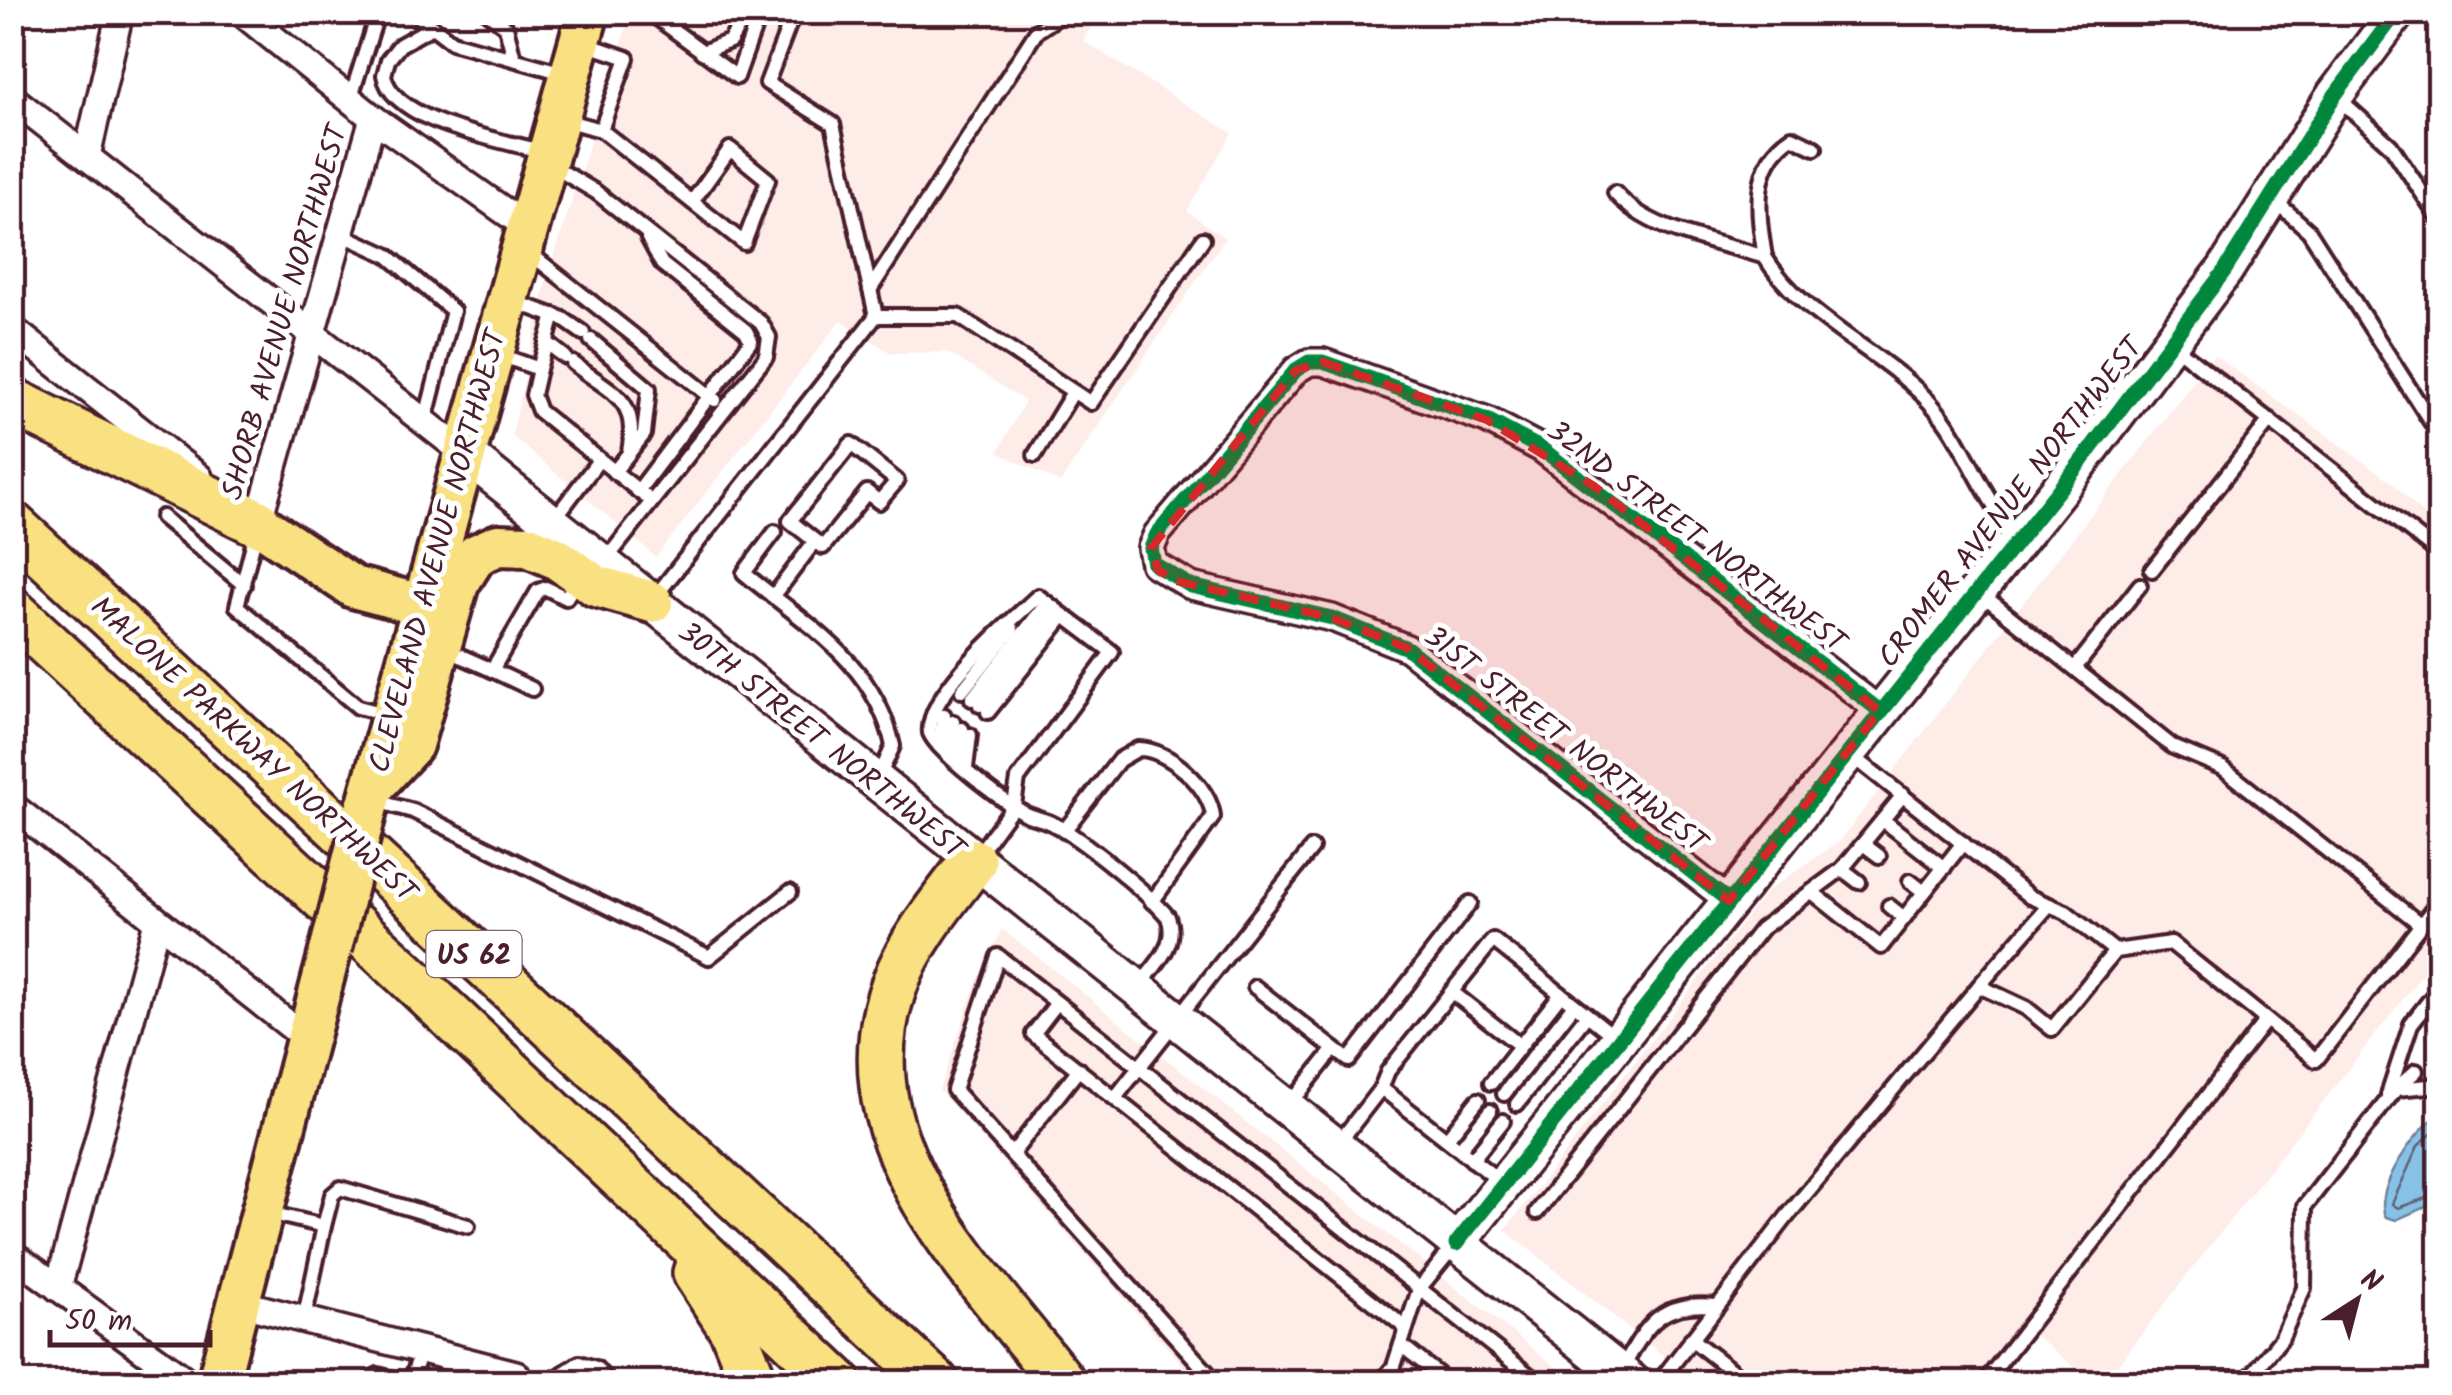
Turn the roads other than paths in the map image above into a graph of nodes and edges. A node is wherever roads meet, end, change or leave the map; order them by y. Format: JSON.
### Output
{"nodes":[{"id":1,"x":120,"y":12,"type":"edge"},
{"id":2,"x":241,"y":12,"type":"edge"},
{"id":3,"x":378,"y":12,"type":"edge"},
{"id":4,"x":414,"y":12,"type":"edge"},
{"id":5,"x":487,"y":12,"type":"edge"},
{"id":6,"x":649,"y":12,"type":"edge"},
{"id":7,"x":748,"y":12,"type":"edge"},
{"id":8,"x":760,"y":12,"type":"edge"},
{"id":9,"x":794,"y":12,"type":"edge"},
{"id":10,"x":1065,"y":12,"type":"edge"},
{"id":11,"x":2397,"y":12,"type":"edge"},
{"id":12,"x":432,"y":27,"type":"junction"},
{"id":13,"x":582,"y":31,"type":"edge"},
{"id":14,"x":702,"y":52,"type":"junction"},
{"id":15,"x":514,"y":58,"type":"junction"},
{"id":16,"x":2336,"y":95,"type":"junction"},
{"id":17,"x":12,"y":98,"type":"edge"},
{"id":18,"x":350,"y":100,"type":"junction"},
{"id":19,"x":373,"y":118,"type":"junction"},
{"id":20,"x":602,"y":130,"type":"junction"},
{"id":21,"x":550,"y":144,"type":"junction"},
{"id":22,"x":1815,"y":148,"type":"dead end"},
{"id":23,"x":86,"y":156,"type":"junction"},
{"id":24,"x":1615,"y":193,"type":"dead end"},
{"id":25,"x":2272,"y":198,"type":"junction"},
{"id":26,"x":692,"y":202,"type":"junction"},
{"id":27,"x":2440,"y":220,"type":"edge"},
{"id":28,"x":644,"y":230,"type":"junction"},
{"id":29,"x":341,"y":234,"type":"junction"},
{"id":30,"x":524,"y":237,"type":"junction"},
{"id":31,"x":1204,"y":239,"type":"dead end"},
{"id":32,"x":1765,"y":257,"type":"junction"},
{"id":33,"x":870,"y":290,"type":"junction"},
{"id":34,"x":506,"y":298,"type":"junction"},
{"id":35,"x":554,"y":316,"type":"junction"},
{"id":36,"x":876,"y":316,"type":"junction"},
{"id":37,"x":12,"y":329,"type":"edge"},
{"id":38,"x":314,"y":332,"type":"junction"},
{"id":39,"x":546,"y":342,"type":"junction"},
{"id":40,"x":2171,"y":343,"type":"junction"},
{"id":41,"x":492,"y":352,"type":"junction"},
{"id":42,"x":539,"y":369,"type":"junction"},
{"id":43,"x":1074,"y":392,"type":"junction"},
{"id":44,"x":711,"y":397,"type":"junction"},
{"id":45,"x":12,"y":401,"type":"edge"},
{"id":46,"x":724,"y":408,"type":"junction"},
{"id":47,"x":425,"y":420,"type":"junction"},
{"id":48,"x":2270,"y":420,"type":"junction"},
{"id":49,"x":2440,"y":436,"type":"edge"},
{"id":50,"x":464,"y":452,"type":"junction"},
{"id":51,"x":628,"y":455,"type":"junction"},
{"id":52,"x":1035,"y":455,"type":"dead end"},
{"id":53,"x":598,"y":460,"type":"junction"},
{"id":54,"x":614,"y":472,"type":"junction"},
{"id":55,"x":638,"y":491,"type":"junction"},
{"id":56,"x":650,"y":501,"type":"junction"},
{"id":57,"x":162,"y":517,"type":"dead end"},
{"id":58,"x":258,"y":522,"type":"junction"},
{"id":59,"x":552,"y":522,"type":"junction"},
{"id":60,"x":12,"y":525,"type":"edge"},
{"id":61,"x":775,"y":532,"type":"dead end"},
{"id":62,"x":2020,"y":536,"type":"junction"},
{"id":63,"x":816,"y":541,"type":"junction"},
{"id":64,"x":1151,"y":548,"type":"joint"},
{"id":65,"x":2440,"y":554,"type":"edge"},
{"id":66,"x":592,"y":569,"type":"junction"},
{"id":67,"x":2152,"y":570,"type":"dead end"},
{"id":68,"x":244,"y":584,"type":"junction"},
{"id":69,"x":2140,"y":585,"type":"dead end"},
{"id":70,"x":1976,"y":590,"type":"junction"},
{"id":71,"x":772,"y":597,"type":"junction"},
{"id":72,"x":652,"y":602,"type":"junction"},
{"id":73,"x":421,"y":605,"type":"junction"},
{"id":74,"x":1051,"y":606,"type":"junction"},
{"id":75,"x":12,"y":611,"type":"edge"},
{"id":76,"x":442,"y":648,"type":"junction"},
{"id":77,"x":2075,"y":668,"type":"junction"},
{"id":78,"x":492,"y":670,"type":"junction"},
{"id":79,"x":532,"y":689,"type":"dead end"},
{"id":80,"x":1880,"y":711,"type":"junction"},
{"id":81,"x":391,"y":716,"type":"junction"},
{"id":82,"x":1848,"y":752,"type":"junction"},
{"id":83,"x":952,"y":757,"type":"junction"},
{"id":84,"x":876,"y":783,"type":"junction"},
{"id":85,"x":1903,"y":795,"type":"junction"},
{"id":86,"x":368,"y":800,"type":"junction"},
{"id":87,"x":12,"y":806,"type":"edge"},
{"id":88,"x":1014,"y":806,"type":"junction"},
{"id":89,"x":1883,"y":820,"type":"junction"},
{"id":90,"x":1064,"y":832,"type":"junction"},
{"id":91,"x":1963,"y":843,"type":"junction"},
{"id":92,"x":1863,"y":844,"type":"junction"},
{"id":93,"x":1312,"y":848,"type":"dead end"},
{"id":94,"x":1879,"y":856,"type":"dead end"},
{"id":95,"x":973,"y":862,"type":"junction"},
{"id":96,"x":1944,"y":868,"type":"junction"},
{"id":97,"x":1842,"y":869,"type":"junction"},
{"id":98,"x":1910,"y":880,"type":"dead end"},
{"id":99,"x":1859,"y":882,"type":"dead end"},
{"id":100,"x":790,"y":892,"type":"dead end"},
{"id":101,"x":1812,"y":892,"type":"junction"},
{"id":102,"x":1924,"y":892,"type":"junction"},
{"id":103,"x":1729,"y":900,"type":"junction"},
{"id":104,"x":2440,"y":900,"type":"edge"},
{"id":105,"x":1152,"y":902,"type":"junction"},
{"id":106,"x":1470,"y":903,"type":"dead end"},
{"id":107,"x":2048,"y":905,"type":"junction"},
{"id":108,"x":1890,"y":906,"type":"dead end"},
{"id":109,"x":1904,"y":918,"type":"junction"},
{"id":110,"x":157,"y":922,"type":"junction"},
{"id":111,"x":2420,"y":924,"type":"junction"},
{"id":112,"x":2115,"y":951,"type":"junction"},
{"id":113,"x":1979,"y":986,"type":"junction"},
{"id":114,"x":1255,"y":987,"type":"dead end"},
{"id":115,"x":2440,"y":987,"type":"edge"},
{"id":116,"x":1135,"y":990,"type":"junction"},
{"id":117,"x":1452,"y":992,"type":"junction"},
{"id":118,"x":1562,"y":994,"type":"junction"},
{"id":119,"x":1057,"y":1003,"type":"junction"},
{"id":120,"x":1574,"y":1005,"type":"junction"},
{"id":121,"x":1588,"y":1015,"type":"junction"},
{"id":122,"x":2266,"y":1020,"type":"junction"},
{"id":123,"x":1174,"y":1021,"type":"junction"},
{"id":124,"x":308,"y":1040,"type":"junction"},
{"id":125,"x":1618,"y":1040,"type":"junction"},
{"id":126,"x":1514,"y":1041,"type":"dead end"},
{"id":127,"x":1334,"y":1049,"type":"junction"},
{"id":128,"x":1138,"y":1066,"type":"junction"},
{"id":129,"x":1079,"y":1070,"type":"junction"},
{"id":130,"x":2416,"y":1072,"type":"dead end"},
{"id":131,"x":1491,"y":1084,"type":"dead end"},
{"id":132,"x":2440,"y":1085,"type":"edge"},
{"id":133,"x":1382,"y":1088,"type":"junction"},
{"id":134,"x":2392,"y":1093,"type":"junction"},
{"id":135,"x":1504,"y":1094,"type":"dead end"},
{"id":136,"x":1114,"y":1098,"type":"junction"},
{"id":137,"x":1478,"y":1100,"type":"dead end"},
{"id":138,"x":1517,"y":1104,"type":"dead end"},
{"id":139,"x":1286,"y":1109,"type":"junction"},
{"id":140,"x":1490,"y":1111,"type":"dead end"},
{"id":141,"x":1503,"y":1121,"type":"dead end"},
{"id":142,"x":1447,"y":1139,"type":"junction"},
{"id":143,"x":1335,"y":1147,"type":"junction"},
{"id":144,"x":1460,"y":1150,"type":"junction"},
{"id":145,"x":1012,"y":1154,"type":"junction"},
{"id":146,"x":1472,"y":1160,"type":"junction"},
{"id":147,"x":1503,"y":1184,"type":"junction"},
{"id":148,"x":631,"y":1188,"type":"junction"},
{"id":149,"x":263,"y":1211,"type":"junction"},
{"id":150,"x":1536,"y":1212,"type":"dead end"},
{"id":151,"x":324,"y":1226,"type":"junction"},
{"id":152,"x":468,"y":1226,"type":"dead end"},
{"id":153,"x":1456,"y":1244,"type":"junction"},
{"id":154,"x":12,"y":1254,"type":"edge"},
{"id":155,"x":58,"y":1288,"type":"junction"},
{"id":156,"x":1419,"y":1289,"type":"junction"},
{"id":157,"x":239,"y":1303,"type":"junction"},
{"id":158,"x":1716,"y":1306,"type":"junction"},
{"id":159,"x":304,"y":1320,"type":"junction"},
{"id":160,"x":1406,"y":1328,"type":"junction"},
{"id":161,"x":1691,"y":1339,"type":"junction"},
{"id":162,"x":1401,"y":1345,"type":"junction"},
{"id":163,"x":420,"y":1350,"type":"junction"},
{"id":164,"x":526,"y":1378,"type":"edge"},
{"id":165,"x":1622,"y":1379,"type":"edge"},
{"id":166,"x":188,"y":1382,"type":"edge"},
{"id":167,"x":218,"y":1382,"type":"edge"},
{"id":168,"x":365,"y":1382,"type":"edge"},
{"id":169,"x":408,"y":1382,"type":"edge"},
{"id":170,"x":550,"y":1382,"type":"edge"},
{"id":171,"x":608,"y":1382,"type":"edge"},
{"id":172,"x":754,"y":1382,"type":"edge"},
{"id":173,"x":838,"y":1382,"type":"edge"},
{"id":174,"x":934,"y":1382,"type":"edge"},
{"id":175,"x":1062,"y":1382,"type":"edge"},
{"id":176,"x":1216,"y":1382,"type":"edge"},
{"id":177,"x":1381,"y":1382,"type":"edge"},
{"id":178,"x":1448,"y":1382,"type":"edge"},
{"id":179,"x":1538,"y":1382,"type":"edge"},
{"id":180,"x":1659,"y":1382,"type":"edge"},
{"id":181,"x":1746,"y":1382,"type":"edge"},
{"id":182,"x":1985,"y":1382,"type":"edge"},
{"id":183,"x":2246,"y":1382,"type":"edge"}],
"edges":[{"from":1,"to":23,"type":"street"},
{"from":2,"to":18,"type":"street"},
{"from":3,"to":18,"type":"lane"},
{"from":4,"to":12,"type":"lane"},
{"from":5,"to":15,"type":"lane"},
{"from":6,"to":14,"type":"lane"},
{"from":7,"to":14,"type":"lane"},
{"from":8,"to":14,"type":"lane"},
{"from":9,"to":33,"type":"lane"},
{"from":10,"to":33,"type":"lane"},
{"from":11,"to":16,"type":"street","name":"CROMER AVENUE NORTHWEST"},
{"from":12,"to":15,"type":"lane"},
{"from":12,"to":21,"type":"lane"},
{"from":13,"to":15,"type":"lane"},
{"from":13,"to":20,"type":"lane"},
{"from":13,"to":21,"type":"main road","name":"CLEVELAND AVENUE NORTHWEST"},
{"from":16,"to":25,"type":"street","name":"CROMER AVENUE NORTHWEST"},
{"from":16,"to":27,"type":"lane"},
{"from":17,"to":23,"type":"street"},
{"from":18,"to":19,"type":"street"},
{"from":19,"to":29,"type":"street","name":"SHORB AVENUE NORTHWEST"},
{"from":19,"to":30,"type":"street"},
{"from":20,"to":21,"type":"lane"},
{"from":20,"to":26,"type":"lane"},
{"from":21,"to":28,"type":"lane"},
{"from":21,"to":30,"type":"main road","name":"CLEVELAND AVENUE NORTHWEST"},
{"from":22,"to":32,"type":"lane"},
{"from":23,"to":38,"type":"street"},
{"from":24,"to":32,"type":"lane"},
{"from":25,"to":40,"type":"street","name":"CROMER AVENUE NORTHWEST"},
{"from":25,"to":49,"type":"lane"},
{"from":26,"to":26,"type":"lane"},
{"from":28,"to":44,"type":"lane"},
{"from":28,"to":46,"type":"lane"},
{"from":29,"to":38,"type":"street","name":"SHORB AVENUE NORTHWEST"},
{"from":29,"to":47,"type":"lane"},
{"from":30,"to":34,"type":"main road","name":"CLEVELAND AVENUE NORTHWEST"},
{"from":30,"to":44,"type":"lane"},
{"from":31,"to":43,"type":"lane"},
{"from":32,"to":62,"type":"lane"},
{"from":33,"to":36,"type":"lane"},
{"from":34,"to":35,"type":"lane"},
{"from":34,"to":41,"type":"main road","name":"CLEVELAND AVENUE NORTHWEST"},
{"from":35,"to":39,"type":"lane"},
{"from":35,"to":51,"type":"lane"},
{"from":36,"to":43,"type":"lane"},
{"from":36,"to":72,"type":"lane"},
{"from":37,"to":58,"type":"street"},
{"from":38,"to":47,"type":"street"},
{"from":38,"to":58,"type":"street","name":"SHORB AVENUE NORTHWEST"},
{"from":39,"to":42,"type":"lane"},
{"from":39,"to":51,"type":"lane"},
{"from":40,"to":48,"type":"lane"},
{"from":40,"to":62,"type":"street","name":"CROMER AVENUE NORTHWEST"},
{"from":41,"to":42,"type":"lane"},
{"from":41,"to":50,"type":"main road","name":"CLEVELAND AVENUE NORTHWEST"},
{"from":42,"to":53,"type":"lane"},
{"from":43,"to":52,"type":"lane"},
{"from":44,"to":46,"type":"lane"},
{"from":44,"to":55,"type":"lane"},
{"from":45,"to":58,"type":"highway"},
{"from":46,"to":56,"type":"lane"},
{"from":47,"to":50,"type":"street"},
{"from":48,"to":65,"type":"lane"},
{"from":48,"to":67,"type":"lane"},
{"from":50,"to":59,"type":"street"},
{"from":50,"to":73,"type":"main road","name":"CLEVELAND AVENUE NORTHWEST"},
{"from":51,"to":54,"type":"lane"},
{"from":53,"to":54,"type":"lane"},
{"from":53,"to":59,"type":"lane"},
{"from":54,"to":55,"type":"lane"},
{"from":55,"to":56,"type":"lane"},
{"from":56,"to":66,"type":"lane"},
{"from":57,"to":68,"type":"lane"},
{"from":58,"to":68,"type":"lane"},
{"from":58,"to":73,"type":"main road"},
{"from":59,"to":66,"type":"street"},
{"from":60,"to":174,"type":"highway","name":"MALONE PARKWAY NORTHWEST","number":"US 62"},
{"from":61,"to":71,"type":"lane"},
{"from":62,"to":70,"type":"street","name":"CROMER AVENUE NORTHWEST"},
{"from":63,"to":63,"type":"lane"},
{"from":63,"to":71,"type":"lane"},
{"from":64,"to":80,"type":"street","name":"32ND STREET NORTHWEST"},
{"from":64,"to":103,"type":"street","name":"31ST STREET NORTHWEST"},
{"from":66,"to":72,"type":"main road"},
{"from":66,"to":76,"type":"main road"},
{"from":66,"to":78,"type":"lane"},
{"from":68,"to":81,"type":"lane"},
{"from":69,"to":77,"type":"lane"},
{"from":70,"to":77,"type":"lane"},
{"from":70,"to":80,"type":"street","name":"CROMER AVENUE NORTHWEST"},
{"from":71,"to":84,"type":"lane"},
{"from":72,"to":84,"type":"street","name":"30TH STREET NORTHWEST"},
{"from":73,"to":81,"type":"main road","name":"CLEVELAND AVENUE NORTHWEST"},
{"from":74,"to":74,"type":"lane"},
{"from":74,"to":83,"type":"lane"},
{"from":74,"to":88,"type":"lane"},
{"from":75,"to":148,"type":"highway","name":"MALONE PARKWAY NORTHWEST","number":"US 62"},
{"from":76,"to":78,"type":"lane"},
{"from":76,"to":86,"type":"main road"},
{"from":77,"to":111,"type":"lane"},
{"from":78,"to":79,"type":"lane"},
{"from":80,"to":82,"type":"street","name":"CROMER AVENUE NORTHWEST"},
{"from":81,"to":86,"type":"main road","name":"CLEVELAND AVENUE NORTHWEST"},
{"from":82,"to":85,"type":"lane"},
{"from":82,"to":103,"type":"street","name":"CROMER AVENUE NORTHWEST"},
{"from":83,"to":83,"type":"lane"},
{"from":83,"to":88,"type":"lane"},
{"from":84,"to":95,"type":"street","name":"30TH STREET NORTHWEST"},
{"from":85,"to":89,"type":"lane"},
{"from":85,"to":91,"type":"lane"},
{"from":86,"to":100,"type":"lane"},
{"from":86,"to":124,"type":"main road","name":"CLEVELAND AVENUE NORTHWEST","bridge":true},
{"from":87,"to":110,"type":"street"},
{"from":88,"to":90,"type":"lane"},
{"from":88,"to":95,"type":"lane"},
{"from":89,"to":92,"type":"lane"},
{"from":89,"to":96,"type":"lane"},
{"from":90,"to":105,"type":"lane"},
{"from":90,"to":105,"type":"lane"},
{"from":91,"to":96,"type":"lane"},
{"from":91,"to":107,"type":"lane"},
{"from":92,"to":94,"type":"lane"},
{"from":92,"to":97,"type":"lane"},
{"from":93,"to":123,"type":"lane"},
{"from":95,"to":116,"type":"street","name":"30TH STREET NORTHWEST"},
{"from":95,"to":175,"type":"highway"},
{"from":96,"to":102,"type":"lane"},
{"from":97,"to":99,"type":"lane"},
{"from":97,"to":101,"type":"lane"},
{"from":98,"to":102,"type":"lane"},
{"from":101,"to":109,"type":"lane"},
{"from":101,"to":150,"type":"lane"},
{"from":102,"to":109,"type":"lane"},
{"from":103,"to":125,"type":"street","name":"CROMER AVENUE NORTHWEST"},
{"from":104,"to":111,"type":"lane"},
{"from":105,"to":116,"type":"lane"},
{"from":106,"to":127,"type":"lane"},
{"from":107,"to":112,"type":"lane"},
{"from":107,"to":113,"type":"lane"},
{"from":108,"to":109,"type":"lane"},
{"from":110,"to":124,"type":"street"},
{"from":110,"to":155,"type":"street"},
{"from":111,"to":122,"type":"lane"},
{"from":112,"to":113,"type":"lane"},
{"from":112,"to":122,"type":"lane"},
{"from":113,"to":158,"type":"lane"},
{"from":114,"to":127,"type":"lane"},
{"from":115,"to":134,"type":"lane"},
{"from":116,"to":123,"type":"street","name":"30TH STREET NORTHWEST"},
{"from":117,"to":118,"type":"lane"},
{"from":117,"to":126,"type":"lane"},
{"from":117,"to":133,"type":"lane"},
{"from":118,"to":120,"type":"lane"},
{"from":118,"to":131,"type":"lane"},
{"from":119,"to":128,"type":"lane"},
{"from":119,"to":129,"type":"lane"},
{"from":119,"to":145,"type":"lane"},
{"from":120,"to":121,"type":"lane"},
{"from":120,"to":135,"type":"lane"},
{"from":121,"to":125,"type":"lane"},
{"from":121,"to":138,"type":"lane"},
{"from":122,"to":182,"type":"lane"},
{"from":123,"to":128,"type":"lane"},
{"from":123,"to":139,"type":"street","name":"30TH STREET NORTHWEST"},
{"from":124,"to":149,"type":"main road","name":"CLEVELAND AVENUE NORTHWEST"},
{"from":125,"to":147,"type":"street","name":"CROMER AVENUE NORTHWEST"},
{"from":127,"to":139,"type":"lane"},
{"from":128,"to":136,"type":"lane"},
{"from":128,"to":156,"type":"lane"},
{"from":129,"to":136,"type":"lane"},
{"from":129,"to":145,"type":"lane"},
{"from":130,"to":134,"type":"lane"},
{"from":132,"to":134,"type":"lane"},
{"from":133,"to":142,"type":"lane"},
{"from":133,"to":143,"type":"lane"},
{"from":134,"to":183,"type":"lane"},
{"from":136,"to":160,"type":"lane"},
{"from":137,"to":142,"type":"lane"},
{"from":139,"to":143,"type":"street","name":"30TH STREET NORTHWEST"},
{"from":140,"to":144,"type":"lane"},
{"from":141,"to":146,"type":"lane"},
{"from":142,"to":144,"type":"lane"},
{"from":143,"to":153,"type":"street","name":"30TH STREET NORTHWEST"},
{"from":144,"to":146,"type":"lane"},
{"from":145,"to":176,"type":"lane"},
{"from":146,"to":147,"type":"lane"},
{"from":147,"to":153,"type":"street","name":"CROMER AVENUE NORTHWEST"},
{"from":148,"to":172,"type":"highway"},
{"from":148,"to":173,"type":"highway","name":"MALONE PARKWAY NORTHWEST","number":"US 62"},
{"from":149,"to":151,"type":"lane"},
{"from":149,"to":157,"type":"main road","name":"CLEVELAND AVENUE NORTHWEST"},
{"from":151,"to":152,"type":"lane"},
{"from":151,"to":159,"type":"lane"},
{"from":153,"to":156,"type":"lane"},
{"from":153,"to":165,"type":"street","name":"30TH STREET NORTHWEST"},
{"from":154,"to":155,"type":"street"},
{"from":155,"to":166,"type":"street"},
{"from":156,"to":160,"type":"lane"},
{"from":156,"to":179,"type":"lane"},
{"from":157,"to":159,"type":"street"},
{"from":157,"to":167,"type":"main road","name":"CLEVELAND AVENUE NORTHWEST"},
{"from":158,"to":161,"type":"lane"},
{"from":158,"to":165,"type":"lane"},
{"from":159,"to":163,"type":"street"},
{"from":160,"to":162,"type":"lane"},
{"from":161,"to":180,"type":"lane"},
{"from":161,"to":181,"type":"lane"},
{"from":162,"to":177,"type":"lane"},
{"from":162,"to":178,"type":"lane"},
{"from":163,"to":164,"type":"street"},
{"from":163,"to":169,"type":"lane"},
{"from":168,"to":169,"type":"lane"},
{"from":170,"to":171,"type":"lane"}]}
